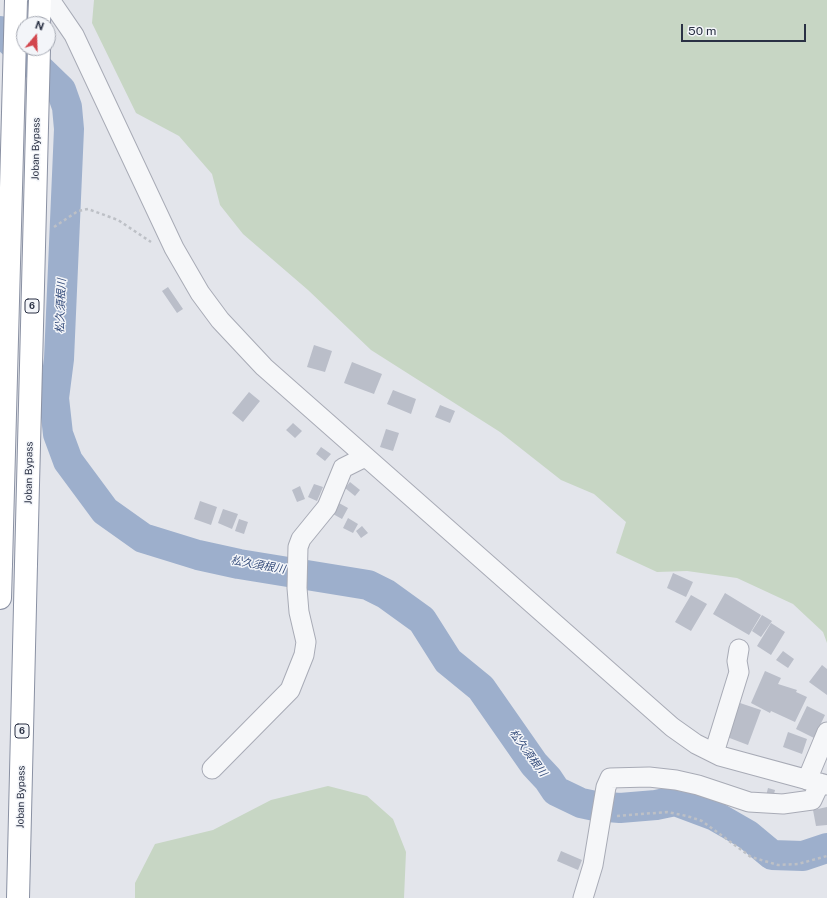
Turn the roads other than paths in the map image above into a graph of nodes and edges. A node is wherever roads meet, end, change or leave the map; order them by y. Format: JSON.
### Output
{"nodes":[{"id":1,"x":16,"y":0,"type":"edge"},
{"id":2,"x":40,"y":0,"type":"edge"},
{"id":3,"x":50,"y":0,"type":"edge"},
{"id":4,"x":39,"y":16,"type":"edge"},
{"id":5,"x":38,"y":56,"type":"edge"},
{"id":6,"x":365,"y":457,"type":"junction"},
{"id":7,"x":1,"y":564,"type":"edge"},
{"id":8,"x":0,"y":598,"type":"edge"},
{"id":9,"x":739,"y":649,"type":"dead end"},
{"id":10,"x":827,"y":732,"type":"edge"},
{"id":11,"x":714,"y":753,"type":"junction"},
{"id":12,"x":212,"y":768,"type":"dead end"},
{"id":13,"x":818,"y":783,"type":"edge"},
{"id":14,"x":593,"y":865,"type":"junction"},
{"id":15,"x":18,"y":898,"type":"edge"},
{"id":16,"x":575,"y":898,"type":"edge"},
{"id":17,"x":583,"y":898,"type":"edge"}],
"edges":[{"from":1,"to":7,"type":"highway","bridge":true},
{"from":2,"to":4,"type":"highway"},
{"from":3,"to":6,"type":"street"},
{"from":5,"to":15,"type":"highway","name":"Joban Bypass","number":"6","bridge":true},
{"from":6,"to":11,"type":"street"},
{"from":6,"to":12,"type":"street"},
{"from":7,"to":8,"type":"highway"},
{"from":9,"to":11,"type":"street"},
{"from":10,"to":13,"type":"street"},
{"from":11,"to":13,"type":"street"},
{"from":13,"to":14,"type":"street"},
{"from":14,"to":16,"type":"street"},
{"from":14,"to":17,"type":"street"}]}
